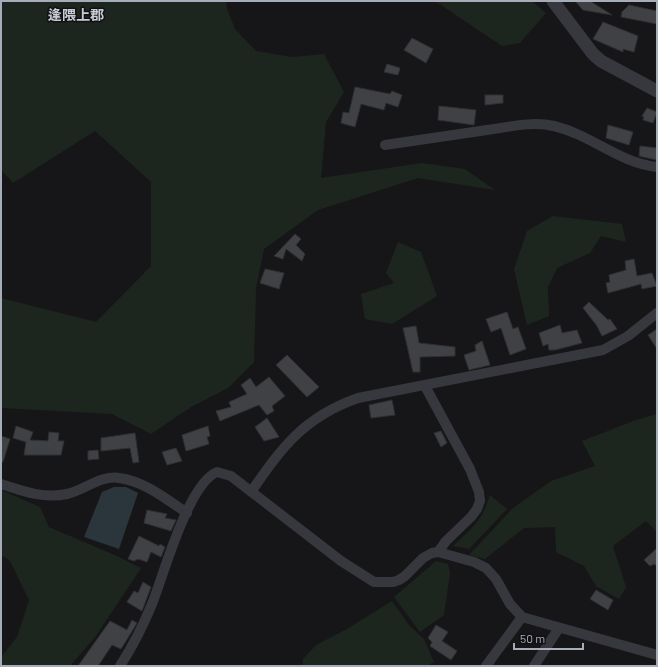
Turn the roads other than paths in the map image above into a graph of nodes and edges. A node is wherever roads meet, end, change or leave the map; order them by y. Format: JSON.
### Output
{"nodes":[{"id":1,"x":553,"y":1,"type":"edge"},
{"id":2,"x":657,"y":91,"type":"edge"},
{"id":3,"x":385,"y":145,"type":"dead end"},
{"id":4,"x":657,"y":167,"type":"edge"},
{"id":5,"x":657,"y":313,"type":"edge"},
{"id":6,"x":425,"y":386,"type":"junction"},
{"id":7,"x":1,"y":484,"type":"edge"},
{"id":8,"x":251,"y":492,"type":"junction"},
{"id":9,"x":187,"y":513,"type":"junction"},
{"id":10,"x":438,"y":552,"type":"junction"},
{"id":11,"x":522,"y":617,"type":"junction"},
{"id":12,"x":559,"y":628,"type":"junction"},
{"id":13,"x":657,"y":655,"type":"edge"},
{"id":14,"x":120,"y":666,"type":"edge"},
{"id":15,"x":486,"y":666,"type":"edge"},
{"id":16,"x":534,"y":666,"type":"edge"}],
"edges":[{"from":1,"to":2,"type":"street"},
{"from":3,"to":4,"type":"street"},
{"from":5,"to":6,"type":"street"},
{"from":6,"to":8,"type":"street"},
{"from":6,"to":10,"type":"street"},
{"from":7,"to":9,"type":"street"},
{"from":8,"to":9,"type":"street"},
{"from":8,"to":10,"type":"street"},
{"from":9,"to":14,"type":"street"},
{"from":10,"to":11,"type":"street"},
{"from":11,"to":12,"type":"street"},
{"from":11,"to":15,"type":"street"},
{"from":12,"to":13,"type":"street"},
{"from":12,"to":16,"type":"street"}]}
